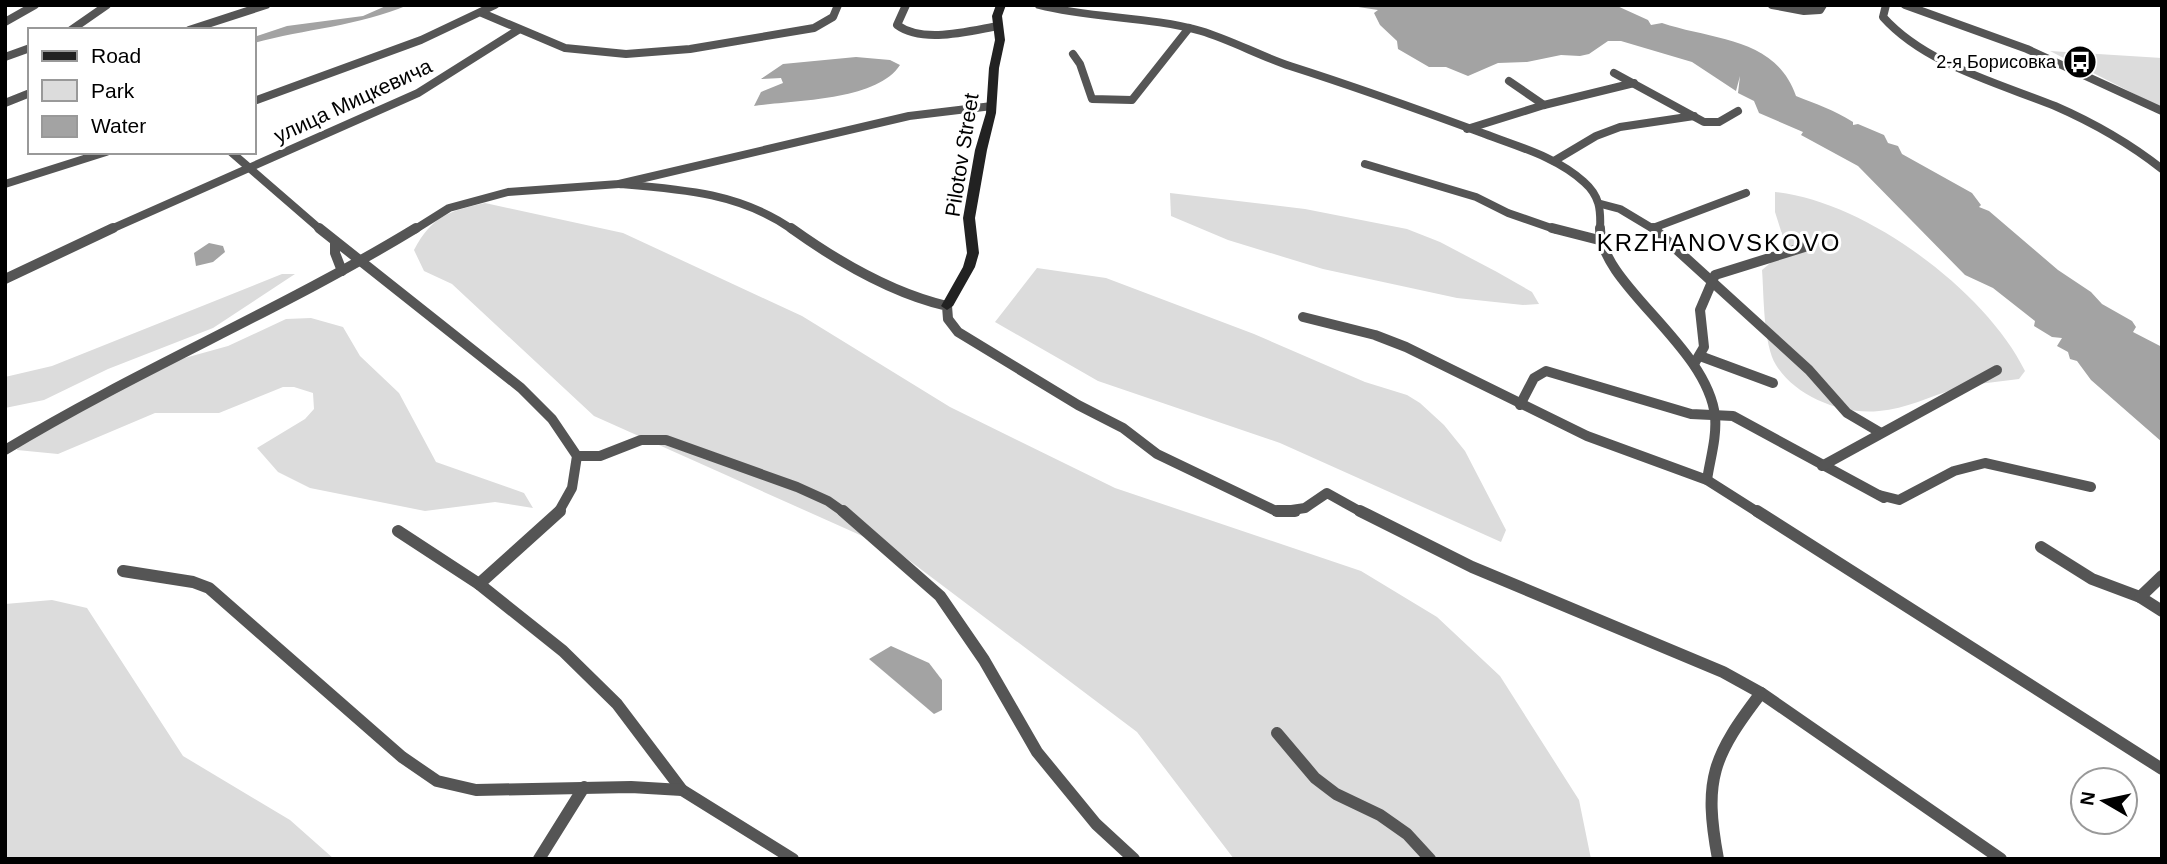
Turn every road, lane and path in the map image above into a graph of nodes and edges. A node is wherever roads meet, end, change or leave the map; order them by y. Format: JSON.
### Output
{"nodes":[{"id":1,"x":35,"y":5,"type":"edge"},
{"id":2,"x":107,"y":5,"type":"edge"},
{"id":3,"x":266,"y":5,"type":"edge"},
{"id":4,"x":495,"y":5,"type":"edge"},
{"id":5,"x":838,"y":5,"type":"edge"},
{"id":6,"x":906,"y":5,"type":"edge"},
{"id":7,"x":1001,"y":5,"type":"edge"},
{"id":8,"x":1039,"y":5,"type":"edge"},
{"id":9,"x":1110,"y":5,"type":"edge"},
{"id":10,"x":1772,"y":5,"type":"edge"},
{"id":11,"x":1823,"y":5,"type":"edge"},
{"id":12,"x":1886,"y":5,"type":"edge"},
{"id":13,"x":1905,"y":5,"type":"edge"},
{"id":14,"x":482,"y":13,"type":"junction"},
{"id":15,"x":1108,"y":16,"type":"junction"},
{"id":16,"x":5,"y":22,"type":"edge"},
{"id":17,"x":998,"y":26,"type":"junction"},
{"id":18,"x":1189,"y":27,"type":"junction"},
{"id":19,"x":74,"y":28,"type":"edge"},
{"id":20,"x":194,"y":28,"type":"edge"},
{"id":21,"x":518,"y":30,"type":"junction"},
{"id":22,"x":28,"y":49,"type":"edge"},
{"id":23,"x":1073,"y":54,"type":"dead end"},
{"id":24,"x":5,"y":57,"type":"edge"},
{"id":25,"x":1614,"y":73,"type":"dead end"},
{"id":26,"x":1508,"y":81,"type":"dead end"},
{"id":27,"x":1634,"y":83,"type":"junction"},
{"id":28,"x":28,"y":94,"type":"edge"},
{"id":29,"x":256,"y":100,"type":"edge"},
{"id":30,"x":5,"y":103,"type":"edge"},
{"id":31,"x":1544,"y":105,"type":"junction"},
{"id":32,"x":992,"y":106,"type":"junction"},
{"id":33,"x":1738,"y":111,"type":"dead end"},
{"id":34,"x":2162,"y":111,"type":"edge"},
{"id":35,"x":1694,"y":116,"type":"junction"},
{"id":36,"x":1467,"y":128,"type":"junction"},
{"id":37,"x":100,"y":154,"type":"edge"},
{"id":38,"x":234,"y":154,"type":"edge"},
{"id":39,"x":1554,"y":161,"type":"junction"},
{"id":40,"x":1365,"y":164,"type":"dead end"},
{"id":41,"x":251,"y":167,"type":"junction"},
{"id":42,"x":2162,"y":169,"type":"edge"},
{"id":43,"x":5,"y":184,"type":"edge"},
{"id":44,"x":619,"y":184,"type":"junction"},
{"id":45,"x":1746,"y":193,"type":"dead end"},
{"id":46,"x":1601,"y":204,"type":"junction"},
{"id":47,"x":1654,"y":228,"type":"junction"},
{"id":48,"x":1600,"y":240,"type":"junction"},
{"id":49,"x":335,"y":242,"type":"junction"},
{"id":50,"x":1811,"y":245,"type":"dead end"},
{"id":51,"x":362,"y":261,"type":"junction"},
{"id":52,"x":342,"y":271,"type":"junction"},
{"id":53,"x":5,"y":279,"type":"edge"},
{"id":54,"x":1713,"y":280,"type":"junction"},
{"id":55,"x":947,"y":306,"type":"junction"},
{"id":56,"x":1303,"y":317,"type":"dead end"},
{"id":57,"x":1697,"y":360,"type":"junction"},
{"id":58,"x":1997,"y":369,"type":"dead end"},
{"id":59,"x":1773,"y":383,"type":"dead end"},
{"id":60,"x":1520,"y":405,"type":"junction"},
{"id":61,"x":1716,"y":416,"type":"junction"},
{"id":62,"x":1881,"y":433,"type":"junction"},
{"id":63,"x":5,"y":450,"type":"edge"},
{"id":64,"x":577,"y":456,"type":"junction"},
{"id":65,"x":1822,"y":466,"type":"junction"},
{"id":66,"x":1707,"y":480,"type":"junction"},
{"id":67,"x":2091,"y":487,"type":"dead end"},
{"id":68,"x":398,"y":531,"type":"dead end"},
{"id":69,"x":2041,"y":547,"type":"dead end"},
{"id":70,"x":123,"y":571,"type":"dead end"},
{"id":71,"x":2162,"y":576,"type":"edge"},
{"id":72,"x":479,"y":584,"type":"junction"},
{"id":73,"x":2140,"y":597,"type":"junction"},
{"id":74,"x":2162,"y":611,"type":"edge"},
{"id":75,"x":1761,"y":693,"type":"junction"},
{"id":76,"x":1277,"y":733,"type":"dead end"},
{"id":77,"x":2162,"y":769,"type":"edge"},
{"id":78,"x":584,"y":787,"type":"junction"},
{"id":79,"x":682,"y":790,"type":"junction"},
{"id":80,"x":539,"y":859,"type":"edge"},
{"id":81,"x":793,"y":859,"type":"edge"},
{"id":82,"x":1134,"y":859,"type":"edge"},
{"id":83,"x":1430,"y":859,"type":"edge"},
{"id":84,"x":1718,"y":859,"type":"edge"},
{"id":85,"x":2001,"y":859,"type":"edge"}],
"edges":[{"from":1,"to":16,"type":"street"},
{"from":2,"to":19,"type":"street"},
{"from":3,"to":20,"type":"street"},
{"from":4,"to":14,"type":"street","name":"улица Мицкевича"},
{"from":5,"to":21,"type":"street"},
{"from":6,"to":17,"type":"street"},
{"from":7,"to":17,"type":"street","name":"Pilotov Street"},
{"from":8,"to":15,"type":"street"},
{"from":9,"to":15,"type":"street"},
{"from":10,"to":11,"type":"street"},
{"from":12,"to":42,"type":"street"},
{"from":13,"to":34,"type":"street"},
{"from":14,"to":21,"type":"street"},
{"from":14,"to":29,"type":"street","name":"улица Мицкевича"},
{"from":15,"to":18,"type":"street"},
{"from":17,"to":32,"type":"street","name":"Pilotov Street"},
{"from":18,"to":23,"type":"street"},
{"from":18,"to":36,"type":"street"},
{"from":21,"to":41,"type":"street","name":"улица Мицкевича"},
{"from":22,"to":24,"type":"street"},
{"from":25,"to":27,"type":"street"},
{"from":26,"to":31,"type":"street"},
{"from":27,"to":31,"type":"street"},
{"from":27,"to":35,"type":"street"},
{"from":28,"to":30,"type":"street"},
{"from":31,"to":36,"type":"street"},
{"from":32,"to":44,"type":"street"},
{"from":32,"to":55,"type":"street","name":"Pilotov Street"},
{"from":33,"to":35,"type":"street"},
{"from":35,"to":39,"type":"street"},
{"from":36,"to":39,"type":"street"},
{"from":37,"to":43,"type":"street"},
{"from":38,"to":41,"type":"street"},
{"from":39,"to":46,"type":"street"},
{"from":40,"to":48,"type":"street"},
{"from":41,"to":49,"type":"street"},
{"from":41,"to":53,"type":"street","name":"улица Мицкевича"},
{"from":44,"to":51,"type":"street"},
{"from":44,"to":55,"type":"street"},
{"from":45,"to":47,"type":"street"},
{"from":46,"to":47,"type":"street"},
{"from":46,"to":48,"type":"street"},
{"from":47,"to":54,"type":"street"},
{"from":48,"to":57,"type":"street"},
{"from":49,"to":51,"type":"street"},
{"from":49,"to":52,"type":"street"},
{"from":50,"to":54,"type":"street"},
{"from":51,"to":52,"type":"street"},
{"from":51,"to":64,"type":"street"},
{"from":52,"to":63,"type":"street"},
{"from":54,"to":57,"type":"street"},
{"from":54,"to":62,"type":"street"},
{"from":55,"to":75,"type":"street"},
{"from":56,"to":60,"type":"street"},
{"from":57,"to":59,"type":"street"},
{"from":57,"to":61,"type":"street"},
{"from":58,"to":62,"type":"street"},
{"from":60,"to":61,"type":"street"},
{"from":60,"to":66,"type":"street"},
{"from":61,"to":65,"type":"street"},
{"from":61,"to":66,"type":"street"},
{"from":62,"to":65,"type":"street"},
{"from":64,"to":72,"type":"street"},
{"from":64,"to":82,"type":"street"},
{"from":65,"to":67,"type":"street"},
{"from":66,"to":77,"type":"street"},
{"from":68,"to":72,"type":"street"},
{"from":69,"to":73,"type":"street"},
{"from":70,"to":78,"type":"street"},
{"from":71,"to":73,"type":"street"},
{"from":72,"to":79,"type":"street"},
{"from":73,"to":74,"type":"street"},
{"from":75,"to":84,"type":"street"},
{"from":75,"to":85,"type":"street"},
{"from":76,"to":83,"type":"street"},
{"from":78,"to":79,"type":"street"},
{"from":78,"to":80,"type":"street"},
{"from":79,"to":81,"type":"street"}]}
